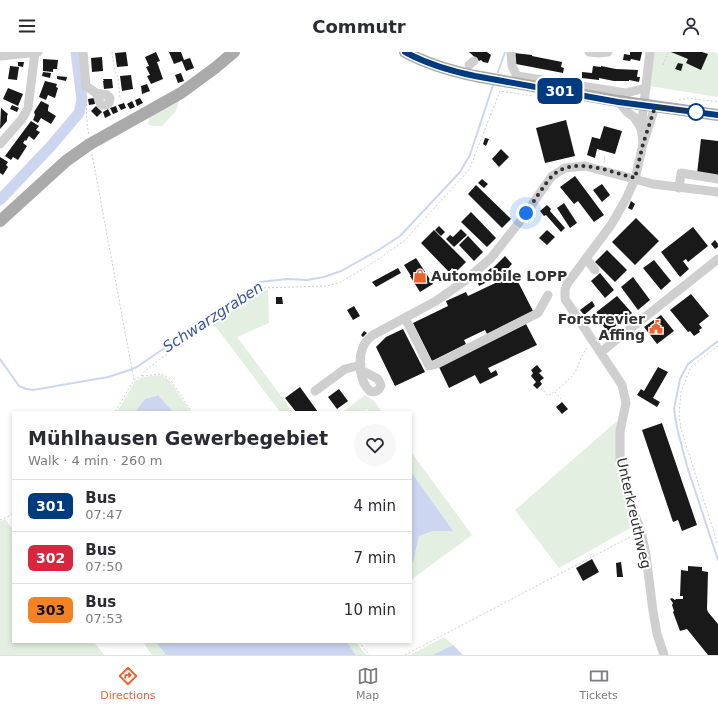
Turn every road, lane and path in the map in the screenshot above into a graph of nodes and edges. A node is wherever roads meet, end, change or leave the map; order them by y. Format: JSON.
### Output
{"nodes":[{"id":1,"x":35,"y":52,"type":"edge"},
{"id":2,"x":38,"y":52,"type":"edge"},
{"id":3,"x":83,"y":52,"type":"edge"},
{"id":4,"x":112,"y":52,"type":"edge"},
{"id":5,"x":234,"y":52,"type":"edge"},
{"id":6,"x":405,"y":52,"type":"edge"},
{"id":7,"x":511,"y":52,"type":"edge"},
{"id":8,"x":589,"y":52,"type":"edge"},
{"id":9,"x":608,"y":52,"type":"edge"},
{"id":10,"x":650,"y":52,"type":"edge"},
{"id":11,"x":668,"y":53,"type":"edge"},
{"id":12,"x":0,"y":56,"type":"edge"},
{"id":13,"x":676,"y":62,"type":"dead end"},
{"id":14,"x":663,"y":65,"type":"dead end"},
{"id":15,"x":674,"y":67,"type":"dead end"},
{"id":16,"x":86,"y":86,"type":"junction"},
{"id":17,"x":536,"y":87,"type":"junction"},
{"id":18,"x":646,"y":88,"type":"junction"},
{"id":19,"x":96,"y":93,"type":"dead end"},
{"id":20,"x":120,"y":98,"type":"dead end"},
{"id":21,"x":676,"y":100,"type":"dead end"},
{"id":22,"x":618,"y":102,"type":"junction"},
{"id":23,"x":718,"y":102,"type":"edge"},
{"id":24,"x":650,"y":106,"type":"junction"},
{"id":25,"x":718,"y":115,"type":"edge"},
{"id":26,"x":641,"y":128,"type":"junction"},
{"id":27,"x":0,"y":144,"type":"edge"},
{"id":28,"x":90,"y":144,"type":"junction"},
{"id":29,"x":643,"y":144,"type":"junction"},
{"id":30,"x":635,"y":178,"type":"junction"},
{"id":31,"x":718,"y":179,"type":"edge"},
{"id":32,"x":679,"y":188,"type":"junction"},
{"id":33,"x":718,"y":192,"type":"edge"},
{"id":34,"x":0,"y":221,"type":"edge"},
{"id":35,"x":586,"y":258,"type":"junction"},
{"id":36,"x":718,"y":259,"type":"edge"},
{"id":37,"x":595,"y":270,"type":"dead end"},
{"id":38,"x":548,"y":295,"type":"dead end"},
{"id":39,"x":405,"y":318,"type":"junction"},
{"id":40,"x":593,"y":341,"type":"junction"},
{"id":41,"x":718,"y":346,"type":"edge"},
{"id":42,"x":601,"y":352,"type":"junction"},
{"id":43,"x":141,"y":376,"type":"junction"},
{"id":44,"x":134,"y":380,"type":"junction"},
{"id":45,"x":541,"y":388,"type":"dead end"},
{"id":46,"x":315,"y":391,"type":"dead end"},
{"id":47,"x":555,"y":391,"type":"junction"},
{"id":48,"x":561,"y":399,"type":"dead end"},
{"id":49,"x":116,"y":411,"type":"edge"},
{"id":50,"x":191,"y":411,"type":"edge"},
{"id":51,"x":12,"y":514,"type":"edge"},
{"id":52,"x":0,"y":520,"type":"edge"},
{"id":53,"x":641,"y":531,"type":"junction"},
{"id":54,"x":718,"y":545,"type":"edge"},
{"id":55,"x":360,"y":643,"type":"edge"},
{"id":56,"x":369,"y":655,"type":"edge"},
{"id":57,"x":405,"y":655,"type":"edge"},
{"id":58,"x":664,"y":655,"type":"edge"}],
"edges":[{"from":1,"to":2,"type":"street"},
{"from":1,"to":12,"type":"street"},
{"from":1,"to":27,"type":"street"},
{"from":3,"to":16,"type":"street"},
{"from":4,"to":20,"type":"path"},
{"from":5,"to":28,"type":"main road"},
{"from":6,"to":17,"type":"main road"},
{"from":7,"to":18,"type":"street"},
{"from":8,"to":9,"type":"street"},
{"from":10,"to":18,"type":"street"},
{"from":11,"to":14,"type":"path"},
{"from":13,"to":15,"type":"path"},
{"from":16,"to":19,"type":"street"},
{"from":16,"to":28,"type":"path"},
{"from":17,"to":22,"type":"main road"},
{"from":17,"to":43,"type":"path"},
{"from":18,"to":24,"type":"street"},
{"from":21,"to":23,"type":"path"},
{"from":22,"to":24,"type":"main road"},
{"from":22,"to":26,"type":"street"},
{"from":24,"to":25,"type":"main road"},
{"from":24,"to":26,"type":"street","name":"Unterkreuthweg"},
{"from":24,"to":29,"type":"street","name":"Unterkreuthweg"},
{"from":26,"to":29,"type":"street","name":"Unterkreuthweg"},
{"from":28,"to":34,"type":"main road"},
{"from":28,"to":44,"type":"path"},
{"from":29,"to":30,"type":"street","name":"Unterkreuthweg"},
{"from":30,"to":32,"type":"street"},
{"from":30,"to":35,"type":"street","name":"Unterkreuthweg"},
{"from":30,"to":39,"type":"street"},
{"from":31,"to":32,"type":"street"},
{"from":32,"to":33,"type":"street"},
{"from":35,"to":37,"type":"street"},
{"from":35,"to":40,"type":"street","name":"Unterkreuthweg"},
{"from":36,"to":42,"type":"street"},
{"from":38,"to":39,"type":"street"},
{"from":39,"to":46,"type":"street"},
{"from":40,"to":42,"type":"street","name":"Unterkreuthweg"},
{"from":40,"to":47,"type":"path"},
{"from":41,"to":54,"type":"path"},
{"from":42,"to":53,"type":"street","name":"Unterkreuthweg"},
{"from":43,"to":44,"type":"path"},
{"from":43,"to":50,"type":"path"},
{"from":44,"to":49,"type":"path"},
{"from":45,"to":47,"type":"path"},
{"from":47,"to":48,"type":"path"},
{"from":51,"to":52,"type":"path"},
{"from":53,"to":57,"type":"path"},
{"from":53,"to":58,"type":"street","name":"Unterkreuthweg"},
{"from":55,"to":56,"type":"path"}]}
